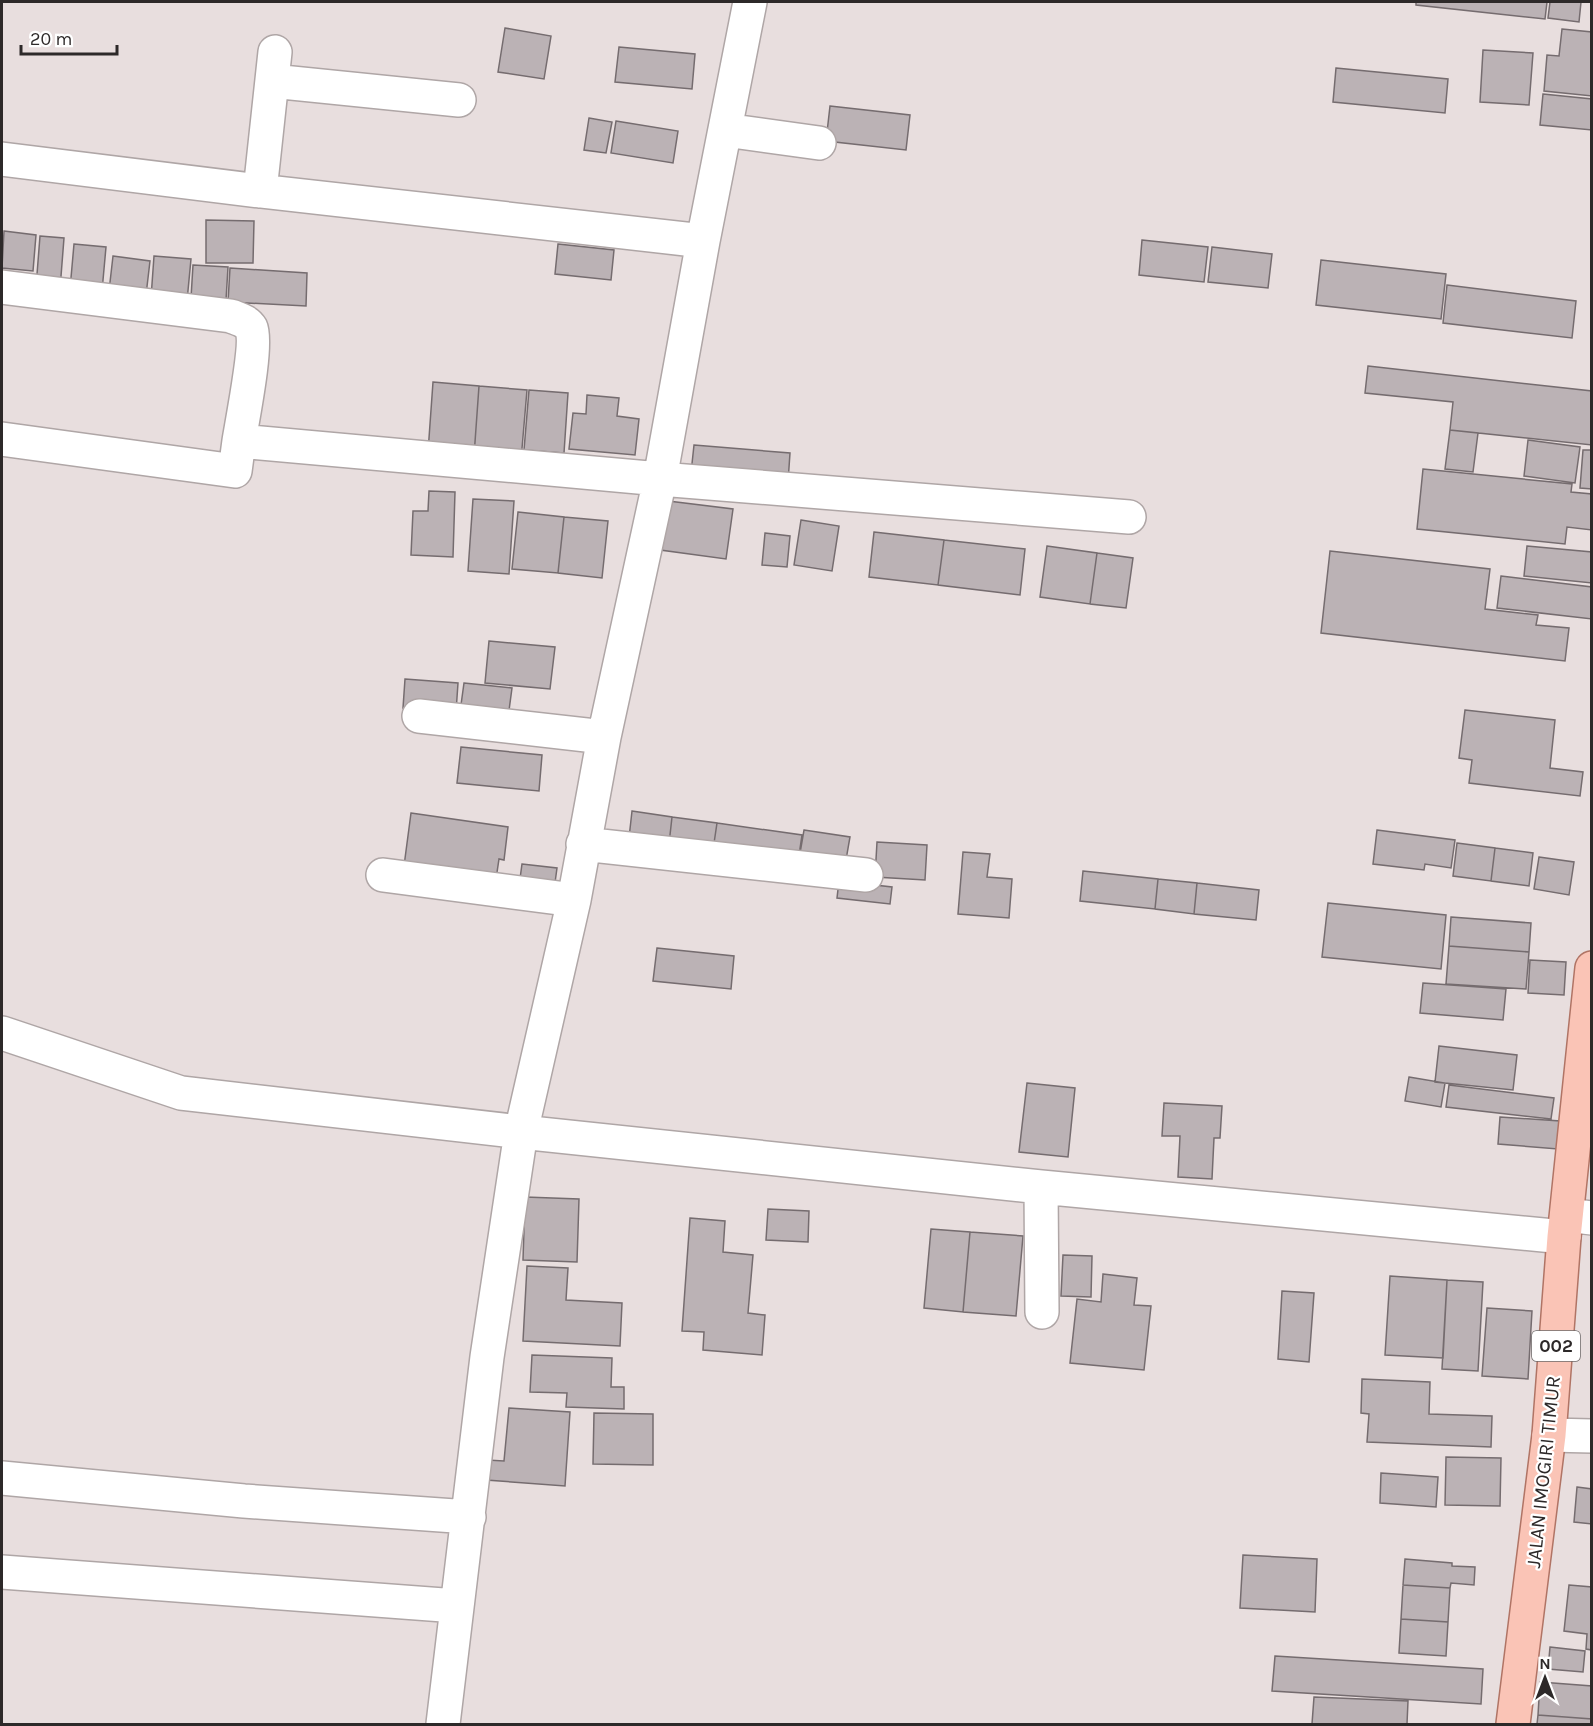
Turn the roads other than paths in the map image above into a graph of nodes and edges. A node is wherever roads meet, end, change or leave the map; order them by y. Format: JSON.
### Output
{"nodes":[{"id":1,"x":750,"y":2,"type":"edge"},
{"id":2,"x":459,"y":100,"type":"dead end"},
{"id":3,"x":725,"y":130,"type":"junction"},
{"id":4,"x":819,"y":143,"type":"dead end"},
{"id":5,"x":2,"y":159,"type":"edge"},
{"id":6,"x":260,"y":191,"type":"junction"},
{"id":7,"x":703,"y":241,"type":"junction"},
{"id":8,"x":2,"y":287,"type":"edge"},
{"id":9,"x":2,"y":438,"type":"edge"},
{"id":10,"x":240,"y":441,"type":"junction"},
{"id":11,"x":660,"y":479,"type":"junction"},
{"id":12,"x":1129,"y":517,"type":"dead end"},
{"id":13,"x":419,"y":716,"type":"dead end"},
{"id":14,"x":604,"y":737,"type":"junction"},
{"id":15,"x":583,"y":844,"type":"junction"},
{"id":16,"x":383,"y":875,"type":"dead end"},
{"id":17,"x":866,"y":875,"type":"dead end"},
{"id":18,"x":574,"y":900,"type":"junction"},
{"id":19,"x":1592,"y":968,"type":"edge"},
{"id":20,"x":2,"y":1033,"type":"edge"},
{"id":21,"x":521,"y":1132,"type":"junction"},
{"id":22,"x":1041,"y":1187,"type":"junction"},
{"id":23,"x":1574,"y":1223,"type":"edge"},
{"id":24,"x":1042,"y":1312,"type":"dead end"},
{"id":25,"x":1549,"y":1435,"type":"junction"},
{"id":26,"x":1592,"y":1436,"type":"edge"},
{"id":27,"x":2,"y":1478,"type":"edge"},
{"id":28,"x":470,"y":1517,"type":"junction"},
{"id":29,"x":2,"y":1572,"type":"edge"},
{"id":30,"x":457,"y":1606,"type":"junction"},
{"id":31,"x":443,"y":1725,"type":"edge"},
{"id":32,"x":1513,"y":1725,"type":"edge"}],
"edges":[{"from":1,"to":3,"type":"street"},
{"from":2,"to":6,"type":"street"},
{"from":3,"to":4,"type":"street"},
{"from":3,"to":7,"type":"street"},
{"from":5,"to":6,"type":"street"},
{"from":6,"to":7,"type":"street"},
{"from":7,"to":11,"type":"street"},
{"from":8,"to":10,"type":"street"},
{"from":9,"to":10,"type":"street"},
{"from":10,"to":11,"type":"street"},
{"from":11,"to":12,"type":"street"},
{"from":11,"to":14,"type":"street"},
{"from":13,"to":14,"type":"street"},
{"from":14,"to":15,"type":"street"},
{"from":15,"to":17,"type":"street"},
{"from":15,"to":18,"type":"street"},
{"from":16,"to":18,"type":"street"},
{"from":18,"to":21,"type":"street"},
{"from":19,"to":23,"type":"main road","name":"JALAN IMOGIRI TIMUR","number":"002"},
{"from":20,"to":21,"type":"street"},
{"from":21,"to":22,"type":"street"},
{"from":21,"to":28,"type":"street"},
{"from":22,"to":23,"type":"street"},
{"from":22,"to":24,"type":"street"},
{"from":23,"to":25,"type":"main road","name":"JALAN IMOGIRI TIMUR","number":"002"},
{"from":25,"to":26,"type":"street"},
{"from":25,"to":32,"type":"main road","name":"JALAN IMOGIRI TIMUR","number":"002"},
{"from":27,"to":28,"type":"street"},
{"from":28,"to":30,"type":"street"},
{"from":29,"to":30,"type":"street"},
{"from":30,"to":31,"type":"street"}]}
